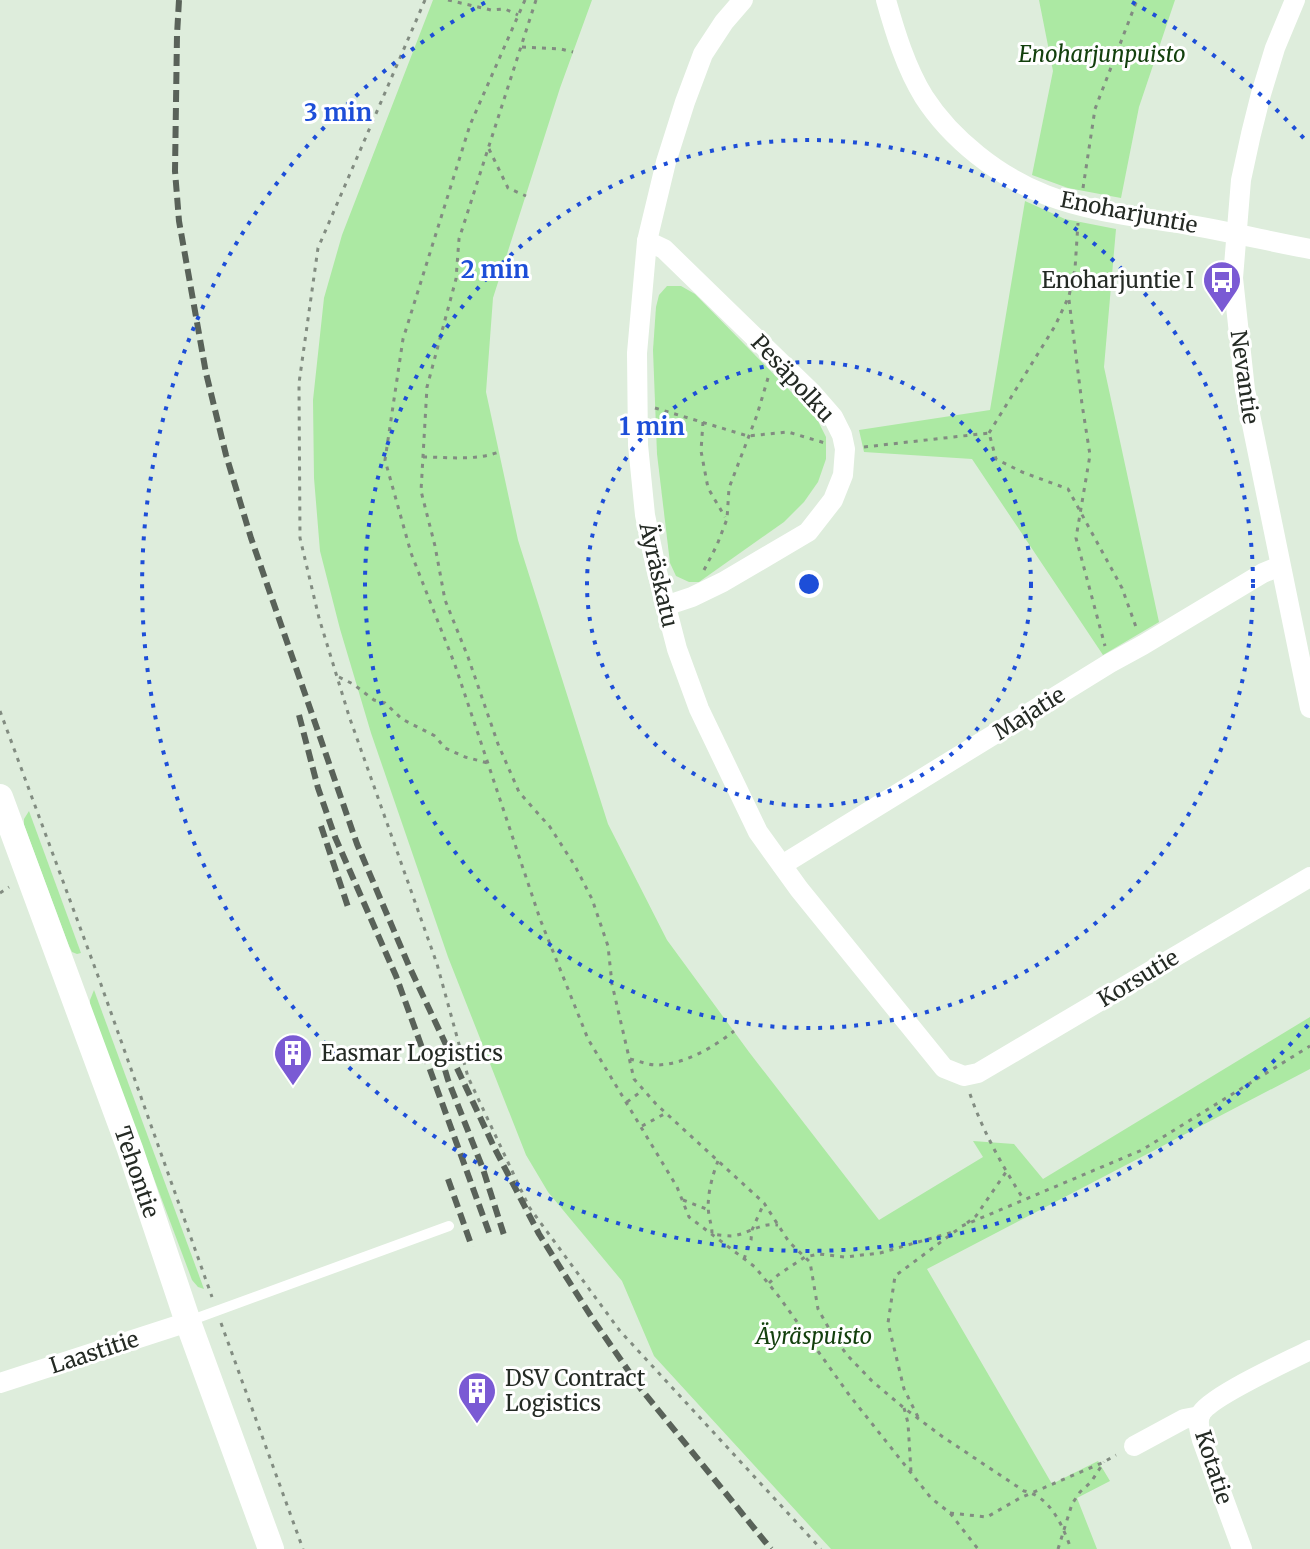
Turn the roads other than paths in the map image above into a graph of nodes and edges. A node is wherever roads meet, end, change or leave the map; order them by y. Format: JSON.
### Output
{"nodes":[{"id":1,"x":743,"y":0,"type":"edge"},
{"id":2,"x":886,"y":0,"type":"edge"},
{"id":3,"x":1295,"y":0,"type":"edge"},
{"id":4,"x":1235,"y":235,"type":"junction"},
{"id":5,"x":647,"y":241,"type":"junction"},
{"id":6,"x":1310,"y":249,"type":"edge"},
{"id":7,"x":1280,"y":566,"type":"junction"},
{"id":8,"x":665,"y":606,"type":"junction"},
{"id":9,"x":1310,"y":708,"type":"edge"},
{"id":10,"x":0,"y":797,"type":"edge"},
{"id":11,"x":782,"y":865,"type":"junction"},
{"id":12,"x":1310,"y":877,"type":"edge"},
{"id":13,"x":964,"y":1076,"type":"joint"},
{"id":14,"x":449,"y":1226,"type":"dead end"},
{"id":15,"x":188,"y":1322,"type":"junction"},
{"id":16,"x":1310,"y":1350,"type":"edge"},
{"id":17,"x":0,"y":1383,"type":"edge"},
{"id":18,"x":1200,"y":1416,"type":"junction"},
{"id":19,"x":1134,"y":1446,"type":"road end"},
{"id":20,"x":271,"y":1549,"type":"edge"},
{"id":21,"x":1242,"y":1549,"type":"edge"}],
"edges":[{"from":1,"to":5,"type":"street","name":"Äyräskatu"},
{"from":2,"to":4,"type":"street","name":"Enoharjuntie"},
{"from":3,"to":4,"type":"street","name":"Nevantie"},
{"from":4,"to":6,"type":"street","name":"Enoharjuntie"},
{"from":4,"to":7,"type":"street","name":"Nevantie"},
{"from":5,"to":8,"type":"street","name":"Äyräskatu"},
{"from":5,"to":8,"type":"street","name":"Pesäpolku"},
{"from":7,"to":9,"type":"street","name":"Nevantie"},
{"from":7,"to":11,"type":"street","name":"Majatie"},
{"from":8,"to":11,"type":"street","name":"Äyräskatu"},
{"from":10,"to":15,"type":"street","name":"Tehontie"},
{"from":11,"to":13,"type":"street","name":"Äyräskatu"},
{"from":12,"to":13,"type":"street","name":"Korsutie"},
{"from":14,"to":15,"type":"lane"},
{"from":15,"to":17,"type":"street","name":"Laastitie"},
{"from":15,"to":20,"type":"street","name":"Tehontie"},
{"from":16,"to":18,"type":"street","name":"Kotatie"},
{"from":18,"to":19,"type":"street"},
{"from":18,"to":21,"type":"street","name":"Kotatie"}]}
